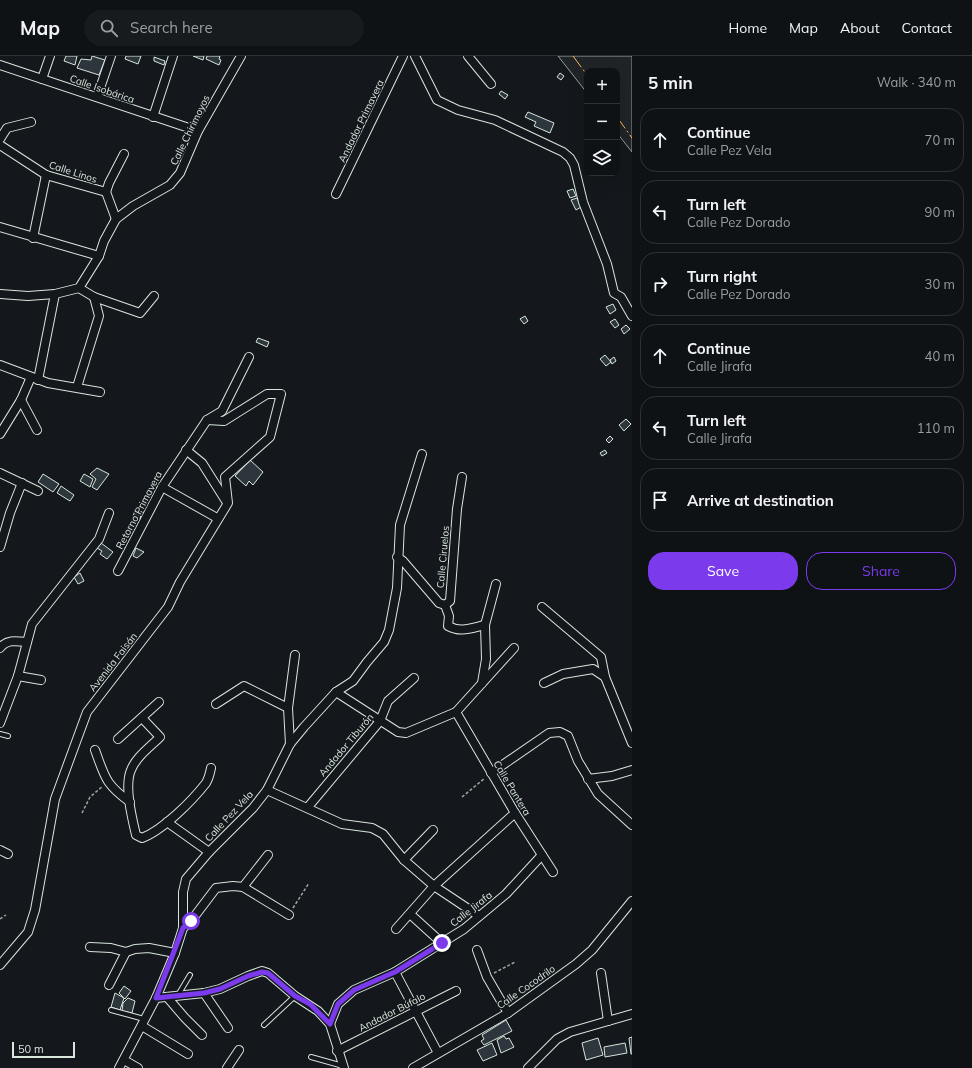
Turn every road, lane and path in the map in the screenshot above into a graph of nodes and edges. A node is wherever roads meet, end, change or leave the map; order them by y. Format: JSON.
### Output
{"nodes":[{"id":1,"x":50,"y":56,"type":"edge"},
{"id":2,"x":112,"y":56,"type":"edge"},
{"id":3,"x":173,"y":56,"type":"edge"},
{"id":4,"x":241,"y":56,"type":"edge"},
{"id":5,"x":403,"y":56,"type":"edge"},
{"id":6,"x":415,"y":56,"type":"edge"},
{"id":7,"x":468,"y":56,"type":"edge"},
{"id":8,"x":0,"y":65,"type":"edge"},
{"id":9,"x":42,"y":79,"type":"junction"},
{"id":10,"x":491,"y":84,"type":"dead end"},
{"id":11,"x":96,"y":97,"type":"junction"},
{"id":12,"x":153,"y":117,"type":"junction"},
{"id":13,"x":31,"y":122,"type":"dead end"},
{"id":14,"x":198,"y":131,"type":"junction"},
{"id":15,"x":0,"y":139,"type":"edge"},
{"id":16,"x":0,"y":145,"type":"edge"},
{"id":17,"x":124,"y":154,"type":"dead end"},
{"id":18,"x":46,"y":174,"type":"junction"},
{"id":19,"x":106,"y":192,"type":"junction"},
{"id":20,"x":336,"y":194,"type":"dead end"},
{"id":21,"x":116,"y":220,"type":"junction"},
{"id":22,"x":0,"y":227,"type":"edge"},
{"id":23,"x":33,"y":238,"type":"junction"},
{"id":24,"x":99,"y":256,"type":"junction"},
{"id":25,"x":79,"y":288,"type":"junction"},
{"id":26,"x":0,"y":294,"type":"edge"},
{"id":27,"x":55,"y":294,"type":"junction"},
{"id":28,"x":154,"y":296,"type":"dead end"},
{"id":29,"x":94,"y":297,"type":"junction"},
{"id":30,"x":632,"y":316,"type":"edge"},
{"id":31,"x":249,"y":357,"type":"dead end"},
{"id":32,"x":0,"y":365,"type":"edge"},
{"id":33,"x":34,"y":378,"type":"junction"},
{"id":34,"x":77,"y":387,"type":"junction"},
{"id":35,"x":100,"y":392,"type":"dead end"},
{"id":36,"x":21,"y":400,"type":"junction"},
{"id":37,"x":206,"y":420,"type":"junction"},
{"id":38,"x":37,"y":430,"type":"dead end"},
{"id":39,"x":0,"y":434,"type":"edge"},
{"id":40,"x":186,"y":450,"type":"junction"},
{"id":41,"x":422,"y":454,"type":"dead end"},
{"id":42,"x":0,"y":473,"type":"edge"},
{"id":43,"x":462,"y":476,"type":"dead end"},
{"id":44,"x":22,"y":483,"type":"junction"},
{"id":45,"x":162,"y":487,"type":"junction"},
{"id":46,"x":38,"y":491,"type":"dead end"},
{"id":47,"x":228,"y":503,"type":"junction"},
{"id":48,"x":108,"y":513,"type":"dead end"},
{"id":49,"x":217,"y":518,"type":"junction"},
{"id":50,"x":0,"y":547,"type":"edge"},
{"id":51,"x":397,"y":557,"type":"junction"},
{"id":52,"x":118,"y":571,"type":"dead end"},
{"id":53,"x":496,"y":584,"type":"dead end"},
{"id":54,"x":446,"y":605,"type":"junction"},
{"id":55,"x":542,"y":607,"type":"dead end"},
{"id":56,"x":485,"y":625,"type":"junction"},
{"id":57,"x":27,"y":642,"type":"junction"},
{"id":58,"x":0,"y":648,"type":"edge"},
{"id":59,"x":514,"y":648,"type":"dead end"},
{"id":60,"x":295,"y":655,"type":"dead end"},
{"id":61,"x":18,"y":676,"type":"junction"},
{"id":62,"x":605,"y":677,"type":"junction"},
{"id":63,"x":414,"y":678,"type":"dead end"},
{"id":64,"x":41,"y":680,"type":"dead end"},
{"id":65,"x":482,"y":683,"type":"junction"},
{"id":66,"x":544,"y":683,"type":"dead end"},
{"id":67,"x":336,"y":692,"type":"junction"},
{"id":68,"x":159,"y":702,"type":"dead end"},
{"id":69,"x":216,"y":704,"type":"dead end"},
{"id":70,"x":288,"y":708,"type":"junction"},
{"id":71,"x":456,"y":712,"type":"junction"},
{"id":72,"x":142,"y":718,"type":"junction"},
{"id":73,"x":380,"y":721,"type":"junction"},
{"id":74,"x":0,"y":723,"type":"edge"},
{"id":75,"x":0,"y":734,"type":"edge"},
{"id":76,"x":8,"y":736,"type":"dead end"},
{"id":77,"x":118,"y":739,"type":"dead end"},
{"id":78,"x":632,"y":743,"type":"edge"},
{"id":79,"x":290,"y":744,"type":"junction"},
{"id":80,"x":95,"y":750,"type":"dead end"},
{"id":81,"x":212,"y":768,"type":"dead end"},
{"id":82,"x":632,"y":770,"type":"edge"},
{"id":83,"x":491,"y":773,"type":"junction"},
{"id":84,"x":588,"y":779,"type":"junction"},
{"id":85,"x":108,"y":783,"type":"junction"},
{"id":86,"x":267,"y":790,"type":"junction"},
{"id":87,"x":462,"y":797,"type":"dead end"},
{"id":88,"x":130,"y":802,"type":"junction"},
{"id":89,"x":308,"y":807,"type":"junction"},
{"id":90,"x":82,"y":813,"type":"dead end"},
{"id":91,"x":515,"y":813,"type":"junction"},
{"id":92,"x":167,"y":822,"type":"junction"},
{"id":93,"x":632,"y":825,"type":"edge"},
{"id":94,"x":433,"y":830,"type":"dead end"},
{"id":95,"x":0,"y":850,"type":"edge"},
{"id":96,"x":208,"y":852,"type":"junction"},
{"id":97,"x":8,"y":854,"type":"dead end"},
{"id":98,"x":268,"y":855,"type":"dead end"},
{"id":99,"x":542,"y":855,"type":"junction"},
{"id":100,"x":404,"y":860,"type":"junction"},
{"id":101,"x":554,"y":872,"type":"dead end"},
{"id":102,"x":309,"y":883,"type":"dead end"},
{"id":103,"x":434,"y":886,"type":"junction"},
{"id":104,"x":243,"y":887,"type":"junction"},
{"id":105,"x":632,"y":901,"type":"edge"},
{"id":106,"x":410,"y":914,"type":"junction"},
{"id":107,"x":6,"y":915,"type":"dead end"},
{"id":108,"x":289,"y":915,"type":"joint"},
{"id":109,"x":479,"y":916,"type":"junction"},
{"id":110,"x":0,"y":919,"type":"edge"},
{"id":111,"x":183,"y":928,"type":"junction"},
{"id":112,"x":396,"y":929,"type":"dead end"},
{"id":113,"x":442,"y":943,"type":"junction"},
{"id":114,"x":90,"y":947,"type":"dead end"},
{"id":115,"x":478,"y":950,"type":"dead end"},
{"id":116,"x":126,"y":952,"type":"junction"},
{"id":117,"x":175,"y":952,"type":"junction"},
{"id":118,"x":515,"y":962,"type":"dead end"},
{"id":119,"x":0,"y":965,"type":"edge"},
{"id":120,"x":395,"y":972,"type":"junction"},
{"id":121,"x":601,"y":973,"type":"dead end"},
{"id":122,"x":190,"y":974,"type":"dead end"},
{"id":123,"x":488,"y":977,"type":"junction"},
{"id":124,"x":110,"y":985,"type":"dead end"},
{"id":125,"x":456,"y":990,"type":"dead end"},
{"id":126,"x":204,"y":993,"type":"junction"},
{"id":127,"x":178,"y":996,"type":"junction"},
{"id":128,"x":295,"y":996,"type":"junction"},
{"id":129,"x":167,"y":997,"type":"junction"},
{"id":130,"x":156,"y":998,"type":"junction"},
{"id":131,"x":111,"y":1010,"type":"dead end"},
{"id":132,"x":416,"y":1012,"type":"junction"},
{"id":133,"x":508,"y":1013,"type":"junction"},
{"id":134,"x":632,"y":1014,"type":"edge"},
{"id":135,"x":608,"y":1021,"type":"junction"},
{"id":136,"x":143,"y":1023,"type":"junction"},
{"id":137,"x":330,"y":1024,"type":"junction"},
{"id":138,"x":264,"y":1025,"type":"dead end"},
{"id":139,"x":228,"y":1028,"type":"dead end"},
{"id":140,"x":202,"y":1035,"type":"dead end"},
{"id":141,"x":239,"y":1050,"type":"dead end"},
{"id":142,"x":337,"y":1050,"type":"junction"},
{"id":143,"x":438,"y":1053,"type":"junction"},
{"id":144,"x":188,"y":1054,"type":"dead end"},
{"id":145,"x":310,"y":1057,"type":"dead end"},
{"id":146,"x":124,"y":1060,"type":"junction"},
{"id":147,"x":344,"y":1067,"type":"edge"},
{"id":148,"x":119,"y":1068,"type":"edge"},
{"id":149,"x":138,"y":1068,"type":"edge"},
{"id":150,"x":227,"y":1068,"type":"edge"},
{"id":151,"x":413,"y":1068,"type":"edge"},
{"id":152,"x":528,"y":1068,"type":"edge"}],
"edges":[{"from":1,"to":9,"type":"street"},
{"from":2,"to":11,"type":"street"},
{"from":3,"to":12,"type":"street"},
{"from":4,"to":14,"type":"street","name":"Calle Chirimoyos"},
{"from":5,"to":20,"type":"street","name":"Andador Primavera"},
{"from":6,"to":30,"type":"street"},
{"from":7,"to":10,"type":"street"},
{"from":8,"to":9,"type":"street","name":"Calle Isobárica"},
{"from":9,"to":11,"type":"street","name":"Calle Isobárica"},
{"from":11,"to":12,"type":"street","name":"Calle Isobárica"},
{"from":12,"to":14,"type":"street","name":"Calle Isobárica"},
{"from":13,"to":15,"type":"street"},
{"from":14,"to":21,"type":"street","name":"Calle Chirimoyos"},
{"from":16,"to":18,"type":"street","name":"Calle Linos"},
{"from":17,"to":19,"type":"street","name":"Calle Linos"},
{"from":18,"to":19,"type":"street","name":"Calle Linos"},
{"from":18,"to":23,"type":"street"},
{"from":19,"to":21,"type":"street"},
{"from":21,"to":24,"type":"street","name":"Calle Chirimoyos"},
{"from":22,"to":23,"type":"street"},
{"from":23,"to":24,"type":"street"},
{"from":24,"to":25,"type":"street","name":"Calle Chirimoyos"},
{"from":25,"to":27,"type":"street"},
{"from":25,"to":29,"type":"street"},
{"from":26,"to":27,"type":"street"},
{"from":27,"to":33,"type":"street"},
{"from":28,"to":29,"type":"street"},
{"from":29,"to":34,"type":"street"},
{"from":31,"to":37,"type":"street"},
{"from":32,"to":33,"type":"street"},
{"from":33,"to":34,"type":"street"},
{"from":33,"to":36,"type":"street"},
{"from":34,"to":35,"type":"street"},
{"from":36,"to":38,"type":"street"},
{"from":36,"to":39,"type":"street"},
{"from":37,"to":40,"type":"street","name":"Retorno Primavera"},
{"from":37,"to":47,"type":"street"},
{"from":40,"to":45,"type":"street","name":"Retorno Primavera"},
{"from":40,"to":47,"type":"street"},
{"from":41,"to":51,"type":"street","name":"Calle Pez Vela"},
{"from":42,"to":44,"type":"street"},
{"from":43,"to":54,"type":"street","name":"Calle Ciruelos"},
{"from":44,"to":46,"type":"street"},
{"from":44,"to":50,"type":"street"},
{"from":45,"to":49,"type":"street"},
{"from":45,"to":52,"type":"street","name":"Retorno Primavera"},
{"from":47,"to":49,"type":"street","name":"Avenida Faisán"},
{"from":48,"to":57,"type":"street"},
{"from":49,"to":119,"type":"street","name":"Avenida Faisán"},
{"from":51,"to":54,"type":"street"},
{"from":51,"to":67,"type":"street","name":"Calle Pez Vela"},
{"from":53,"to":56,"type":"street"},
{"from":54,"to":56,"type":"street"},
{"from":55,"to":62,"type":"street"},
{"from":56,"to":65,"type":"street"},
{"from":57,"to":58,"type":"street"},
{"from":57,"to":61,"type":"street"},
{"from":59,"to":65,"type":"street"},
{"from":60,"to":70,"type":"street"},
{"from":61,"to":64,"type":"street"},
{"from":61,"to":74,"type":"street"},
{"from":62,"to":66,"type":"street"},
{"from":62,"to":78,"type":"street"},
{"from":63,"to":73,"type":"street","name":"Andador Tiburón"},
{"from":65,"to":71,"type":"street"},
{"from":67,"to":73,"type":"street"},
{"from":67,"to":79,"type":"street","name":"Calle Pez Vela"},
{"from":68,"to":72,"type":"street"},
{"from":69,"to":70,"type":"street"},
{"from":70,"to":79,"type":"street"},
{"from":71,"to":73,"type":"street"},
{"from":71,"to":83,"type":"street","name":"Calle Pantera"},
{"from":72,"to":77,"type":"street"},
{"from":72,"to":88,"type":"street"},
{"from":73,"to":89,"type":"street","name":"Andador Tiburón"},
{"from":75,"to":76,"type":"lane"},
{"from":79,"to":86,"type":"street","name":"Calle Pez Vela"},
{"from":80,"to":85,"type":"street"},
{"from":81,"to":92,"type":"street"},
{"from":82,"to":84,"type":"street"},
{"from":83,"to":84,"type":"street"},
{"from":83,"to":87,"type":"path"},
{"from":83,"to":91,"type":"street","name":"Calle Pantera"},
{"from":84,"to":93,"type":"street"},
{"from":85,"to":88,"type":"street"},
{"from":85,"to":90,"type":"path"},
{"from":86,"to":89,"type":"street"},
{"from":86,"to":96,"type":"street","name":"Calle Pez Vela"},
{"from":88,"to":92,"type":"street"},
{"from":89,"to":100,"type":"street"},
{"from":91,"to":99,"type":"street","name":"Calle Pantera"},
{"from":91,"to":103,"type":"street"},
{"from":92,"to":96,"type":"street"},
{"from":94,"to":100,"type":"street"},
{"from":95,"to":97,"type":"street"},
{"from":96,"to":111,"type":"street","name":"Calle Pez Vela"},
{"from":98,"to":104,"type":"street"},
{"from":99,"to":101,"type":"street","name":"Calle Pantera"},
{"from":99,"to":109,"type":"street","name":"Calle Jirafa"},
{"from":100,"to":103,"type":"street"},
{"from":102,"to":108,"type":"path"},
{"from":103,"to":106,"type":"street"},
{"from":103,"to":109,"type":"street"},
{"from":104,"to":108,"type":"street"},
{"from":104,"to":111,"type":"street"},
{"from":105,"to":133,"type":"street","name":"Calle Cocodrilo"},
{"from":106,"to":112,"type":"street"},
{"from":106,"to":113,"type":"street"},
{"from":107,"to":110,"type":"path"},
{"from":109,"to":113,"type":"street","name":"Calle Jirafa"},
{"from":111,"to":117,"type":"street","name":"Calle Pez Vela"},
{"from":113,"to":120,"type":"street","name":"Calle Jirafa"},
{"from":114,"to":116,"type":"street"},
{"from":115,"to":123,"type":"street"},
{"from":116,"to":117,"type":"street"},
{"from":116,"to":124,"type":"street"},
{"from":117,"to":130,"type":"street","name":"Calle Pez Vela"},
{"from":118,"to":123,"type":"path"},
{"from":120,"to":132,"type":"street"},
{"from":120,"to":137,"type":"street","name":"Calle Jirafa"},
{"from":121,"to":135,"type":"street"},
{"from":122,"to":127,"type":"lane"},
{"from":123,"to":133,"type":"street"},
{"from":125,"to":132,"type":"street","name":"Andador Búfalo"},
{"from":126,"to":127,"type":"street"},
{"from":126,"to":128,"type":"street"},
{"from":126,"to":139,"type":"street"},
{"from":127,"to":129,"type":"street"},
{"from":128,"to":137,"type":"street"},
{"from":128,"to":138,"type":"lane"},
{"from":129,"to":130,"type":"street"},
{"from":129,"to":140,"type":"street"},
{"from":130,"to":136,"type":"street","name":"Calle Pez Vela"},
{"from":131,"to":136,"type":"lane"},
{"from":132,"to":142,"type":"street","name":"Andador Búfalo"},
{"from":132,"to":143,"type":"street"},
{"from":133,"to":143,"type":"street","name":"Calle Cocodrilo"},
{"from":134,"to":135,"type":"street"},
{"from":135,"to":152,"type":"street"},
{"from":136,"to":144,"type":"street"},
{"from":136,"to":146,"type":"street","name":"Calle Pez Vela"},
{"from":137,"to":142,"type":"street"},
{"from":141,"to":150,"type":"street"},
{"from":142,"to":147,"type":"street"},
{"from":143,"to":151,"type":"street","name":"Calle Cocodrilo"},
{"from":145,"to":147,"type":"lane"},
{"from":146,"to":148,"type":"street","name":"Calle Pez Vela"},
{"from":146,"to":149,"type":"street"}]}
